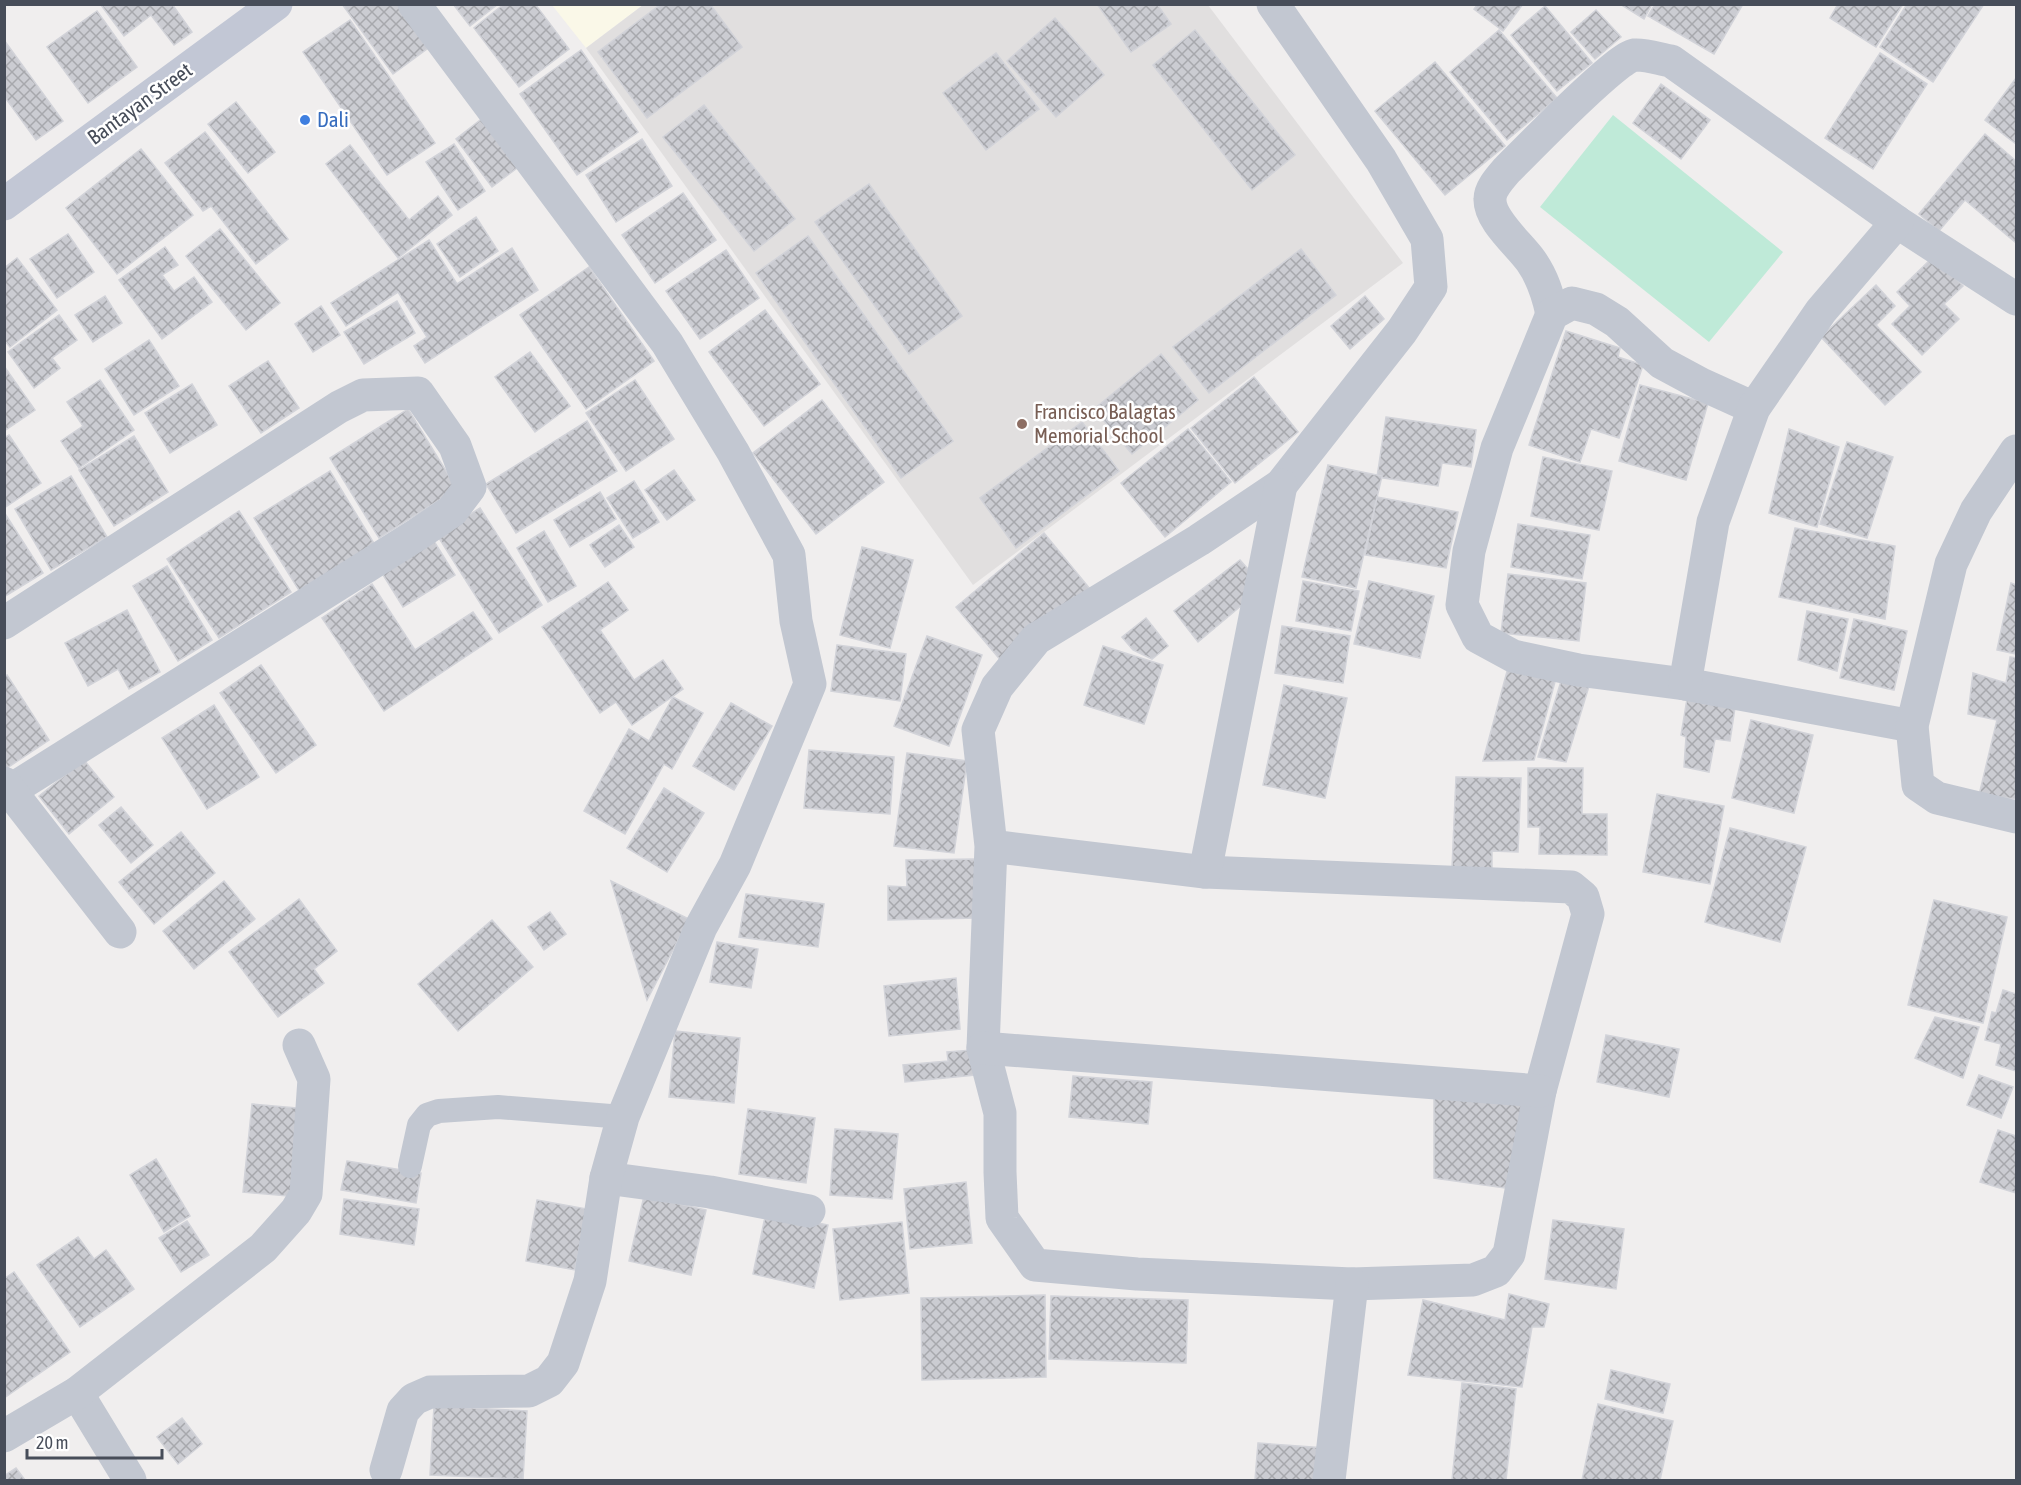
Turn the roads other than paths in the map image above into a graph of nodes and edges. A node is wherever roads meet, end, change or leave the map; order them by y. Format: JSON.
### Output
{"nodes":[{"id":1,"x":276,"y":4,"type":"edge"},
{"id":2,"x":414,"y":4,"type":"edge"},
{"id":3,"x":1273,"y":4,"type":"edge"},
{"id":4,"x":4,"y":204,"type":"edge"},
{"id":5,"x":1897,"y":222,"type":"junction"},
{"id":6,"x":2016,"y":299,"type":"edge"},
{"id":7,"x":1552,"y":314,"type":"junction"},
{"id":8,"x":1754,"y":408,"type":"junction"},
{"id":9,"x":2016,"y":451,"type":"edge"},
{"id":10,"x":1281,"y":486,"type":"junction"},
{"id":11,"x":4,"y":622,"type":"edge"},
{"id":12,"x":1684,"y":684,"type":"junction"},
{"id":13,"x":1912,"y":726,"type":"junction"},
{"id":14,"x":8,"y":786,"type":"edge"},
{"id":15,"x":2016,"y":817,"type":"edge"},
{"id":16,"x":991,"y":846,"type":"junction"},
{"id":17,"x":1205,"y":872,"type":"junction"},
{"id":18,"x":120,"y":932,"type":"dead end"},
{"id":19,"x":299,"y":1045,"type":"dead end"},
{"id":20,"x":983,"y":1048,"type":"junction"},
{"id":21,"x":1540,"y":1091,"type":"junction"},
{"id":22,"x":623,"y":1117,"type":"junction"},
{"id":23,"x":410,"y":1166,"type":"dead end"},
{"id":24,"x":606,"y":1178,"type":"junction"},
{"id":25,"x":808,"y":1211,"type":"dead end"},
{"id":26,"x":1352,"y":1284,"type":"junction"},
{"id":27,"x":77,"y":1393,"type":"junction"},
{"id":28,"x":4,"y":1436,"type":"edge"},
{"id":29,"x":386,"y":1470,"type":"dead end"},
{"id":30,"x":130,"y":1480,"type":"edge"},
{"id":31,"x":1329,"y":1480,"type":"edge"}],
"edges":[{"from":1,"to":4,"type":"main road","name":"Bantayan Street"},
{"from":2,"to":22,"type":"street"},
{"from":3,"to":10,"type":"street"},
{"from":5,"to":6,"type":"street"},
{"from":5,"to":7,"type":"street"},
{"from":5,"to":8,"type":"street"},
{"from":7,"to":8,"type":"street"},
{"from":7,"to":12,"type":"street"},
{"from":8,"to":12,"type":"street"},
{"from":9,"to":13,"type":"street"},
{"from":10,"to":16,"type":"street"},
{"from":10,"to":17,"type":"street"},
{"from":11,"to":14,"type":"street"},
{"from":12,"to":13,"type":"street"},
{"from":13,"to":15,"type":"street"},
{"from":14,"to":18,"type":"street"},
{"from":16,"to":17,"type":"street"},
{"from":16,"to":20,"type":"street"},
{"from":17,"to":21,"type":"street"},
{"from":19,"to":27,"type":"street"},
{"from":20,"to":21,"type":"street"},
{"from":20,"to":26,"type":"street"},
{"from":21,"to":26,"type":"street"},
{"from":22,"to":23,"type":"lane"},
{"from":22,"to":24,"type":"street"},
{"from":24,"to":25,"type":"street"},
{"from":24,"to":29,"type":"street"},
{"from":26,"to":31,"type":"street"},
{"from":27,"to":28,"type":"street"},
{"from":27,"to":30,"type":"street"}]}
